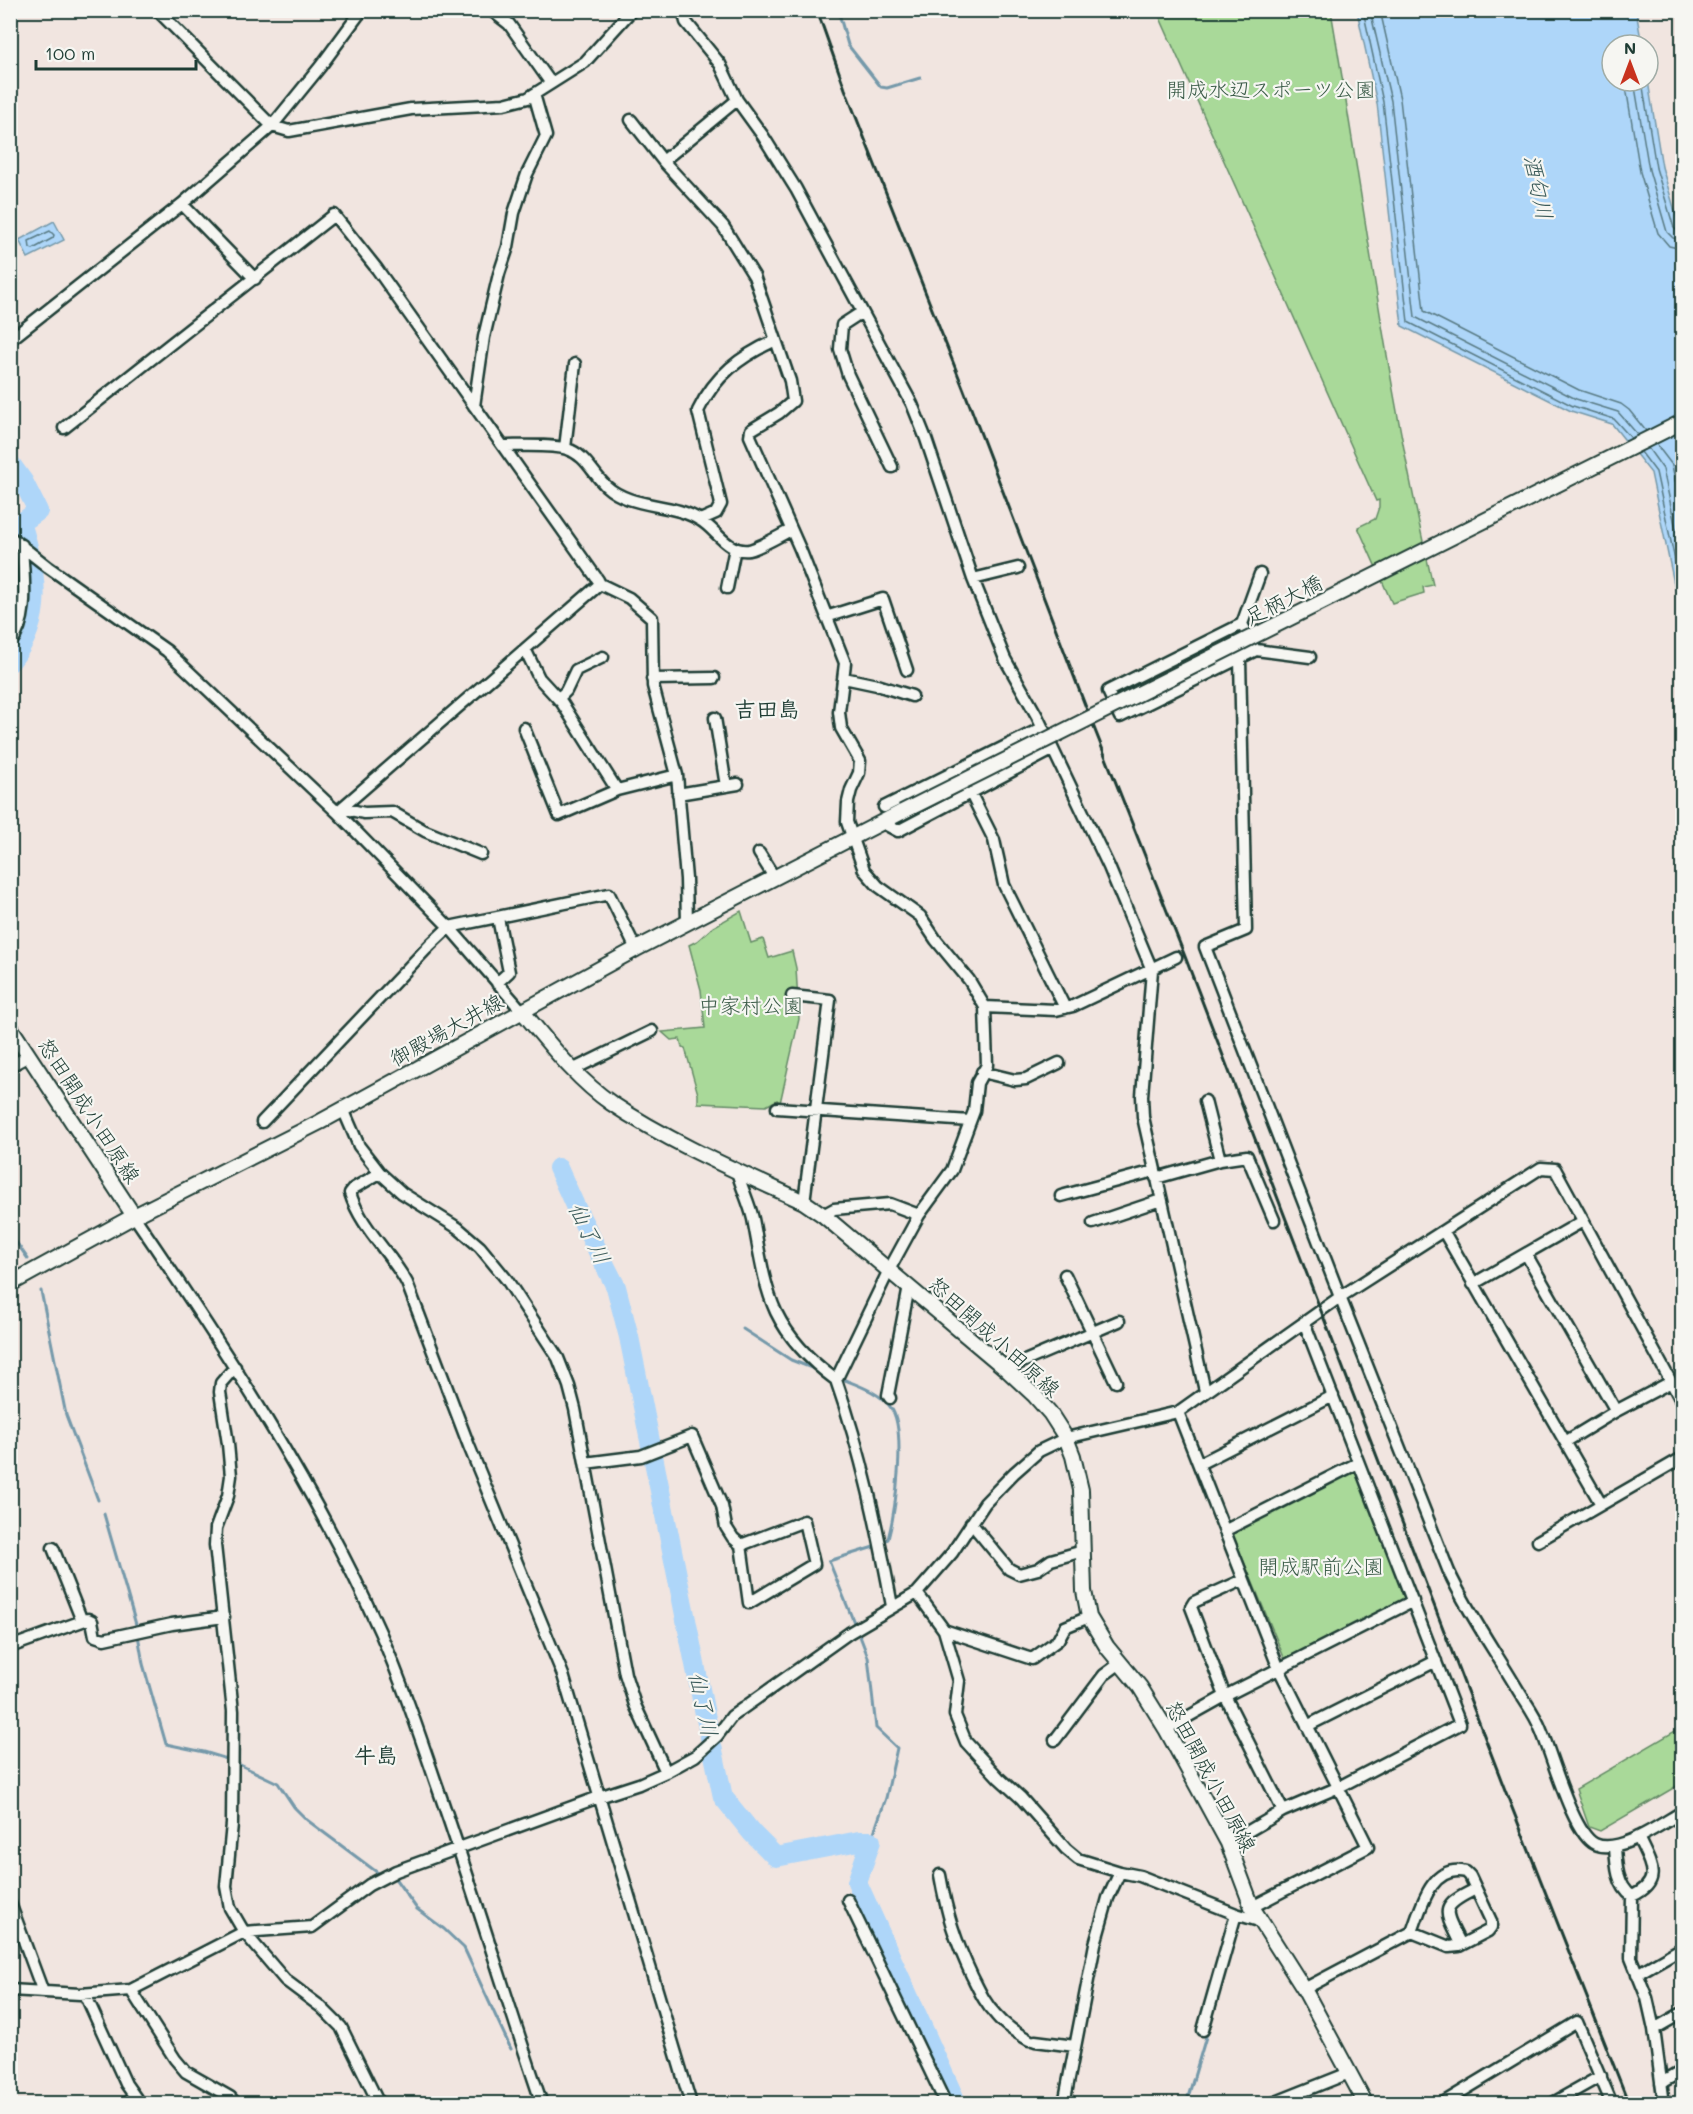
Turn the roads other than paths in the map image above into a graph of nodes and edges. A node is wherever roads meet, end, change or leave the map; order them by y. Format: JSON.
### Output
{"nodes":[{"id":1,"x":157,"y":10,"type":"edge"},
{"id":2,"x":362,"y":10,"type":"edge"},
{"id":3,"x":491,"y":10,"type":"edge"},
{"id":4,"x":632,"y":10,"type":"edge"},
{"id":5,"x":683,"y":10,"type":"edge"},
{"id":6,"x":550,"y":82,"type":"junction"},
{"id":7,"x":534,"y":94,"type":"junction"},
{"id":8,"x":737,"y":100,"type":"junction"},
{"id":9,"x":631,"y":120,"type":"dead end"},
{"id":10,"x":272,"y":126,"type":"junction"},
{"id":11,"x":663,"y":161,"type":"junction"},
{"id":12,"x":182,"y":204,"type":"junction"},
{"id":13,"x":255,"y":279,"type":"junction"},
{"id":14,"x":862,"y":312,"type":"junction"},
{"id":15,"x":10,"y":340,"type":"edge"},
{"id":16,"x":776,"y":340,"type":"junction"},
{"id":17,"x":575,"y":364,"type":"dead end"},
{"id":18,"x":474,"y":406,"type":"junction"},
{"id":19,"x":1683,"y":422,"type":"edge"},
{"id":20,"x":64,"y":428,"type":"dead end"},
{"id":21,"x":503,"y":446,"type":"junction"},
{"id":22,"x":566,"y":448,"type":"junction"},
{"id":23,"x":892,"y":467,"type":"dead end"},
{"id":24,"x":700,"y":520,"type":"junction"},
{"id":25,"x":791,"y":531,"type":"junction"},
{"id":26,"x":14,"y":541,"type":"edge"},
{"id":27,"x":735,"y":548,"type":"junction"},
{"id":28,"x":1018,"y":568,"type":"dead end"},
{"id":29,"x":1260,"y":574,"type":"dead end"},
{"id":30,"x":973,"y":579,"type":"junction"},
{"id":31,"x":600,"y":584,"type":"junction"},
{"id":32,"x":727,"y":588,"type":"dead end"},
{"id":33,"x":826,"y":617,"type":"junction"},
{"id":34,"x":1242,"y":624,"type":"junction"},
{"id":35,"x":15,"y":627,"type":"edge"},
{"id":36,"x":10,"y":644,"type":"edge"},
{"id":37,"x":525,"y":649,"type":"junction"},
{"id":38,"x":1256,"y":651,"type":"junction"},
{"id":39,"x":603,"y":657,"type":"dead end"},
{"id":40,"x":1310,"y":657,"type":"dead end"},
{"id":41,"x":1240,"y":659,"type":"junction"},
{"id":42,"x":907,"y":670,"type":"dead end"},
{"id":43,"x":652,"y":678,"type":"junction"},
{"id":44,"x":714,"y":678,"type":"dead end"},
{"id":45,"x":844,"y":678,"type":"junction"},
{"id":46,"x":912,"y":696,"type":"dead end"},
{"id":47,"x":558,"y":699,"type":"junction"},
{"id":48,"x":1115,"y":706,"type":"junction"},
{"id":49,"x":715,"y":718,"type":"dead end"},
{"id":50,"x":524,"y":728,"type":"dead end"},
{"id":51,"x":1042,"y":728,"type":"junction"},
{"id":52,"x":1052,"y":750,"type":"junction"},
{"id":53,"x":952,"y":772,"type":"junction"},
{"id":54,"x":677,"y":775,"type":"junction"},
{"id":55,"x":738,"y":784,"type":"dead end"},
{"id":56,"x":726,"y":786,"type":"junction"},
{"id":57,"x":617,"y":790,"type":"junction"},
{"id":58,"x":678,"y":794,"type":"junction"},
{"id":59,"x":971,"y":794,"type":"junction"},
{"id":60,"x":884,"y":807,"type":"dead end"},
{"id":61,"x":339,"y":810,"type":"junction"},
{"id":62,"x":902,"y":812,"type":"joint"},
{"id":63,"x":881,"y":822,"type":"junction"},
{"id":64,"x":852,"y":836,"type":"junction"},
{"id":65,"x":481,"y":854,"type":"dead end"},
{"id":66,"x":759,"y":854,"type":"dead end"},
{"id":67,"x":774,"y":877,"type":"junction"},
{"id":68,"x":498,"y":918,"type":"junction"},
{"id":69,"x":687,"y":922,"type":"junction"},
{"id":70,"x":448,"y":927,"type":"junction"},
{"id":71,"x":636,"y":949,"type":"junction"},
{"id":72,"x":1176,"y":957,"type":"dead end"},
{"id":73,"x":1152,"y":970,"type":"junction"},
{"id":74,"x":497,"y":983,"type":"junction"},
{"id":75,"x":792,"y":996,"type":"dead end"},
{"id":76,"x":985,"y":1007,"type":"junction"},
{"id":77,"x":1065,"y":1008,"type":"junction"},
{"id":78,"x":522,"y":1011,"type":"junction"},
{"id":79,"x":10,"y":1027,"type":"edge"},
{"id":80,"x":652,"y":1031,"type":"dead end"},
{"id":81,"x":29,"y":1056,"type":"junction"},
{"id":82,"x":1059,"y":1063,"type":"dead end"},
{"id":83,"x":10,"y":1066,"type":"edge"},
{"id":84,"x":572,"y":1070,"type":"junction"},
{"id":85,"x":982,"y":1071,"type":"junction"},
{"id":86,"x":1205,"y":1101,"type":"dead end"},
{"id":87,"x":777,"y":1108,"type":"dead end"},
{"id":88,"x":343,"y":1109,"type":"junction"},
{"id":89,"x":815,"y":1110,"type":"junction"},
{"id":90,"x":970,"y":1121,"type":"junction"},
{"id":91,"x":262,"y":1122,"type":"dead end"},
{"id":92,"x":1220,"y":1160,"type":"junction"},
{"id":93,"x":737,"y":1171,"type":"junction"},
{"id":94,"x":380,"y":1173,"type":"junction"},
{"id":95,"x":1155,"y":1174,"type":"junction"},
{"id":96,"x":1061,"y":1197,"type":"dead end"},
{"id":97,"x":1161,"y":1200,"type":"junction"},
{"id":98,"x":804,"y":1202,"type":"junction"},
{"id":99,"x":823,"y":1215,"type":"junction"},
{"id":100,"x":919,"y":1215,"type":"junction"},
{"id":101,"x":134,"y":1216,"type":"junction"},
{"id":102,"x":1274,"y":1220,"type":"dead end"},
{"id":103,"x":1583,"y":1221,"type":"junction"},
{"id":104,"x":1093,"y":1223,"type":"dead end"},
{"id":105,"x":1444,"y":1232,"type":"junction"},
{"id":106,"x":1526,"y":1254,"type":"junction"},
{"id":107,"x":889,"y":1270,"type":"junction"},
{"id":108,"x":1065,"y":1275,"type":"dead end"},
{"id":109,"x":10,"y":1284,"type":"edge"},
{"id":110,"x":1473,"y":1284,"type":"junction"},
{"id":111,"x":909,"y":1287,"type":"junction"},
{"id":112,"x":1340,"y":1297,"type":"junction"},
{"id":113,"x":1119,"y":1321,"type":"dead end"},
{"id":114,"x":1304,"y":1322,"type":"junction"},
{"id":115,"x":1091,"y":1332,"type":"junction"},
{"id":116,"x":235,"y":1367,"type":"junction"},
{"id":117,"x":1006,"y":1369,"type":"junction"},
{"id":118,"x":836,"y":1380,"type":"junction"},
{"id":119,"x":1116,"y":1382,"type":"dead end"},
{"id":120,"x":1671,"y":1382,"type":"junction"},
{"id":121,"x":1205,"y":1391,"type":"junction"},
{"id":122,"x":1334,"y":1396,"type":"junction"},
{"id":123,"x":890,"y":1398,"type":"dead end"},
{"id":124,"x":1683,"y":1402,"type":"edge"},
{"id":125,"x":1616,"y":1411,"type":"junction"},
{"id":126,"x":1178,"y":1412,"type":"junction"},
{"id":127,"x":1066,"y":1438,"type":"junction"},
{"id":128,"x":1565,"y":1442,"type":"junction"},
{"id":129,"x":1683,"y":1458,"type":"edge"},
{"id":130,"x":1358,"y":1462,"type":"junction"},
{"id":131,"x":585,"y":1463,"type":"junction"},
{"id":132,"x":1199,"y":1464,"type":"junction"},
{"id":133,"x":1601,"y":1504,"type":"junction"},
{"id":134,"x":971,"y":1523,"type":"junction"},
{"id":135,"x":1226,"y":1530,"type":"junction"},
{"id":136,"x":1538,"y":1541,"type":"dead end"},
{"id":137,"x":741,"y":1545,"type":"junction"},
{"id":138,"x":53,"y":1548,"type":"dead end"},
{"id":139,"x":1083,"y":1551,"type":"junction"},
{"id":140,"x":1243,"y":1580,"type":"junction"},
{"id":141,"x":917,"y":1593,"type":"junction"},
{"id":142,"x":1413,"y":1601,"type":"junction"},
{"id":143,"x":892,"y":1606,"type":"junction"},
{"id":144,"x":224,"y":1617,"type":"junction"},
{"id":145,"x":1089,"y":1617,"type":"junction"},
{"id":146,"x":82,"y":1621,"type":"junction"},
{"id":147,"x":944,"y":1630,"type":"junction"},
{"id":148,"x":10,"y":1647,"type":"edge"},
{"id":149,"x":1436,"y":1661,"type":"junction"},
{"id":150,"x":1119,"y":1664,"type":"junction"},
{"id":151,"x":1279,"y":1669,"type":"junction"},
{"id":152,"x":1225,"y":1696,"type":"junction"},
{"id":153,"x":1307,"y":1726,"type":"junction"},
{"id":154,"x":1166,"y":1729,"type":"junction"},
{"id":155,"x":1055,"y":1740,"type":"dead end"},
{"id":156,"x":666,"y":1772,"type":"junction"},
{"id":157,"x":1339,"y":1788,"type":"junction"},
{"id":158,"x":599,"y":1797,"type":"junction"},
{"id":159,"x":1283,"y":1811,"type":"junction"},
{"id":160,"x":1683,"y":1812,"type":"edge"},
{"id":161,"x":1638,"y":1837,"type":"junction"},
{"id":162,"x":1228,"y":1843,"type":"junction"},
{"id":163,"x":1615,"y":1847,"type":"junction"},
{"id":164,"x":459,"y":1849,"type":"junction"},
{"id":165,"x":1120,"y":1872,"type":"junction"},
{"id":166,"x":940,"y":1875,"type":"dead end"},
{"id":167,"x":1476,"y":1889,"type":"junction"},
{"id":168,"x":1632,"y":1896,"type":"junction"},
{"id":169,"x":848,"y":1900,"type":"dead end"},
{"id":170,"x":10,"y":1903,"type":"edge"},
{"id":171,"x":1252,"y":1907,"type":"junction"},
{"id":172,"x":1236,"y":1914,"type":"junction"},
{"id":173,"x":1259,"y":1921,"type":"junction"},
{"id":174,"x":244,"y":1932,"type":"junction"},
{"id":175,"x":1412,"y":1932,"type":"junction"},
{"id":176,"x":1461,"y":1945,"type":"junction"},
{"id":177,"x":1683,"y":1948,"type":"edge"},
{"id":178,"x":1637,"y":1974,"type":"junction"},
{"id":179,"x":1304,"y":1989,"type":"junction"},
{"id":180,"x":10,"y":1990,"type":"edge"},
{"id":181,"x":131,"y":1990,"type":"junction"},
{"id":182,"x":43,"y":1992,"type":"junction"},
{"id":183,"x":85,"y":1994,"type":"junction"},
{"id":184,"x":1683,"y":2013,"type":"edge"},
{"id":185,"x":1654,"y":2029,"type":"junction"},
{"id":186,"x":1203,"y":2030,"type":"dead end"},
{"id":187,"x":1075,"y":2046,"type":"junction"},
{"id":188,"x":1683,"y":2071,"type":"edge"},
{"id":189,"x":1349,"y":2073,"type":"junction"},
{"id":190,"x":1601,"y":2076,"type":"junction"},
{"id":191,"x":1661,"y":2083,"type":"junction"},
{"id":192,"x":140,"y":2103,"type":"edge"},
{"id":193,"x":236,"y":2103,"type":"edge"},
{"id":194,"x":379,"y":2103,"type":"edge"},
{"id":195,"x":542,"y":2103,"type":"edge"},
{"id":196,"x":691,"y":2103,"type":"edge"},
{"id":197,"x":946,"y":2103,"type":"edge"},
{"id":198,"x":1064,"y":2103,"type":"edge"},
{"id":199,"x":1272,"y":2103,"type":"edge"},
{"id":200,"x":1366,"y":2103,"type":"edge"},
{"id":201,"x":1441,"y":2103,"type":"edge"},
{"id":202,"x":1551,"y":2103,"type":"edge"},
{"id":203,"x":1612,"y":2103,"type":"edge"},
{"id":204,"x":1664,"y":2103,"type":"edge"}],
"edges":[{"from":1,"to":10,"type":"street"},
{"from":2,"to":10,"type":"street"},
{"from":3,"to":6,"type":"street"},
{"from":4,"to":6,"type":"street"},
{"from":5,"to":8,"type":"street"},
{"from":6,"to":7,"type":"street"},
{"from":7,"to":10,"type":"street"},
{"from":7,"to":18,"type":"street"},
{"from":8,"to":11,"type":"street"},
{"from":8,"to":14,"type":"street"},
{"from":9,"to":11,"type":"street"},
{"from":10,"to":12,"type":"street"},
{"from":11,"to":16,"type":"street"},
{"from":12,"to":13,"type":"street"},
{"from":12,"to":15,"type":"street"},
{"from":13,"to":18,"type":"street"},
{"from":13,"to":20,"type":"street"},
{"from":14,"to":23,"type":"street"},
{"from":14,"to":30,"type":"street"},
{"from":16,"to":24,"type":"street"},
{"from":16,"to":25,"type":"street"},
{"from":17,"to":22,"type":"street"},
{"from":18,"to":21,"type":"street"},
{"from":19,"to":48,"type":"main road","name":"足柄大橋","bridge":true},
{"from":21,"to":22,"type":"street"},
{"from":21,"to":31,"type":"street"},
{"from":22,"to":24,"type":"street"},
{"from":24,"to":27,"type":"street"},
{"from":25,"to":27,"type":"street"},
{"from":25,"to":33,"type":"street"},
{"from":26,"to":35,"type":"street"},
{"from":26,"to":61,"type":"street"},
{"from":27,"to":32,"type":"street"},
{"from":28,"to":30,"type":"street"},
{"from":29,"to":34,"type":"street"},
{"from":30,"to":51,"type":"street"},
{"from":31,"to":37,"type":"street"},
{"from":31,"to":43,"type":"street"},
{"from":33,"to":42,"type":"street"},
{"from":33,"to":45,"type":"street"},
{"from":34,"to":38,"type":"street"},
{"from":34,"to":48,"type":"street"},
{"from":35,"to":36,"type":"street"},
{"from":37,"to":47,"type":"street"},
{"from":37,"to":61,"type":"street"},
{"from":38,"to":40,"type":"street"},
{"from":38,"to":41,"type":"street"},
{"from":39,"to":47,"type":"street"},
{"from":41,"to":48,"type":"street"},
{"from":41,"to":112,"type":"street"},
{"from":43,"to":44,"type":"street"},
{"from":43,"to":54,"type":"street"},
{"from":45,"to":46,"type":"street"},
{"from":45,"to":64,"type":"street"},
{"from":47,"to":57,"type":"street"},
{"from":48,"to":62,"type":"main road","name":"足柄大橋","bridge":true},
{"from":49,"to":56,"type":"street"},
{"from":50,"to":57,"type":"street"},
{"from":51,"to":52,"type":"street"},
{"from":51,"to":53,"type":"street"},
{"from":52,"to":59,"type":"street"},
{"from":52,"to":73,"type":"street"},
{"from":53,"to":59,"type":"street"},
{"from":53,"to":60,"type":"street"},
{"from":54,"to":57,"type":"street"},
{"from":54,"to":58,"type":"street"},
{"from":55,"to":56,"type":"street"},
{"from":56,"to":58,"type":"street"},
{"from":58,"to":69,"type":"street"},
{"from":59,"to":63,"type":"street"},
{"from":59,"to":77,"type":"street"},
{"from":61,"to":65,"type":"street"},
{"from":61,"to":70,"type":"street"},
{"from":62,"to":63,"type":"main road","name":"御殿場大井線"},
{"from":63,"to":64,"type":"main road","name":"御殿場大井線"},
{"from":64,"to":67,"type":"main road","name":"御殿場大井線"},
{"from":64,"to":76,"type":"street"},
{"from":66,"to":67,"type":"street"},
{"from":67,"to":69,"type":"main road","name":"御殿場大井線"},
{"from":68,"to":70,"type":"street"},
{"from":68,"to":71,"type":"street"},
{"from":68,"to":74,"type":"street"},
{"from":69,"to":71,"type":"main road","name":"御殿場大井線"},
{"from":70,"to":74,"type":"street"},
{"from":70,"to":91,"type":"street"},
{"from":71,"to":78,"type":"main road","name":"御殿場大井線"},
{"from":72,"to":73,"type":"street"},
{"from":73,"to":77,"type":"street"},
{"from":73,"to":95,"type":"street"},
{"from":74,"to":78,"type":"street"},
{"from":75,"to":89,"type":"street"},
{"from":76,"to":77,"type":"street"},
{"from":76,"to":85,"type":"street"},
{"from":78,"to":84,"type":"main road","name":"怒田開成小田原線"},
{"from":78,"to":88,"type":"main road","name":"御殿場大井線"},
{"from":79,"to":81,"type":"main road","name":"怒田開成小田原線"},
{"from":80,"to":84,"type":"street"},
{"from":81,"to":83,"type":"street"},
{"from":81,"to":101,"type":"main road","name":"怒田開成小田原線"},
{"from":82,"to":85,"type":"street"},
{"from":84,"to":93,"type":"main road","name":"怒田開成小田原線"},
{"from":85,"to":90,"type":"street"},
{"from":86,"to":92,"type":"street"},
{"from":87,"to":89,"type":"street"},
{"from":88,"to":94,"type":"street"},
{"from":88,"to":101,"type":"main road","name":"御殿場大井線"},
{"from":89,"to":90,"type":"street"},
{"from":89,"to":98,"type":"street"},
{"from":90,"to":100,"type":"street"},
{"from":92,"to":95,"type":"street"},
{"from":92,"to":102,"type":"street"},
{"from":93,"to":98,"type":"main road","name":"怒田開成小田原線"},
{"from":93,"to":118,"type":"street"},
{"from":94,"to":131,"type":"street"},
{"from":94,"to":158,"type":"street"},
{"from":95,"to":96,"type":"street"},
{"from":95,"to":97,"type":"street"},
{"from":97,"to":104,"type":"street"},
{"from":97,"to":121,"type":"street"},
{"from":98,"to":99,"type":"main road","name":"怒田開成小田原線"},
{"from":99,"to":100,"type":"street"},
{"from":99,"to":107,"type":"main road","name":"怒田開成小田原線"},
{"from":100,"to":107,"type":"street"},
{"from":101,"to":109,"type":"main road","name":"御殿場大井線"},
{"from":101,"to":116,"type":"street"},
{"from":103,"to":105,"type":"street"},
{"from":103,"to":106,"type":"street"},
{"from":103,"to":120,"type":"street"},
{"from":105,"to":110,"type":"street"},
{"from":105,"to":112,"type":"street"},
{"from":106,"to":110,"type":"street"},
{"from":106,"to":125,"type":"street"},
{"from":107,"to":111,"type":"main road","name":"怒田開成小田原線"},
{"from":107,"to":118,"type":"street"},
{"from":108,"to":115,"type":"street"},
{"from":110,"to":128,"type":"street"},
{"from":111,"to":117,"type":"main road","name":"怒田開成小田原線"},
{"from":111,"to":123,"type":"street"},
{"from":112,"to":114,"type":"street"},
{"from":112,"to":163,"type":"street"},
{"from":113,"to":115,"type":"street"},
{"from":114,"to":121,"type":"street"},
{"from":114,"to":122,"type":"street"},
{"from":115,"to":117,"type":"street"},
{"from":115,"to":119,"type":"street"},
{"from":116,"to":144,"type":"street"},
{"from":116,"to":164,"type":"street"},
{"from":117,"to":127,"type":"main road","name":"怒田開成小田原線"},
{"from":118,"to":143,"type":"street"},
{"from":120,"to":124,"type":"street"},
{"from":120,"to":125,"type":"street"},
{"from":121,"to":126,"type":"street"},
{"from":122,"to":130,"type":"street"},
{"from":122,"to":132,"type":"street"},
{"from":125,"to":128,"type":"street"},
{"from":126,"to":127,"type":"street"},
{"from":126,"to":132,"type":"street"},
{"from":127,"to":134,"type":"street"},
{"from":127,"to":139,"type":"main road","name":"怒田開成小田原線"},
{"from":128,"to":133,"type":"street"},
{"from":129,"to":133,"type":"street"},
{"from":130,"to":135,"type":"street"},
{"from":130,"to":142,"type":"street"},
{"from":131,"to":137,"type":"street"},
{"from":131,"to":156,"type":"street"},
{"from":132,"to":135,"type":"street"},
{"from":133,"to":136,"type":"street"},
{"from":134,"to":139,"type":"street"},
{"from":134,"to":141,"type":"street"},
{"from":135,"to":140,"type":"street"},
{"from":137,"to":137,"type":"street"},
{"from":138,"to":146,"type":"street"},
{"from":139,"to":145,"type":"main road","name":"怒田開成小田原線"},
{"from":140,"to":151,"type":"street"},
{"from":140,"to":152,"type":"street"},
{"from":141,"to":143,"type":"street"},
{"from":141,"to":147,"type":"street"},
{"from":142,"to":149,"type":"street"},
{"from":142,"to":151,"type":"street"},
{"from":143,"to":156,"type":"street"},
{"from":144,"to":146,"type":"street"},
{"from":144,"to":174,"type":"street"},
{"from":145,"to":147,"type":"street"},
{"from":145,"to":150,"type":"main road","name":"怒田開成小田原線"},
{"from":146,"to":148,"type":"street"},
{"from":147,"to":165,"type":"street"},
{"from":149,"to":153,"type":"street"},
{"from":149,"to":157,"type":"street"},
{"from":150,"to":154,"type":"main road","name":"怒田開成小田原線"},
{"from":150,"to":155,"type":"street"},
{"from":151,"to":152,"type":"street"},
{"from":151,"to":153,"type":"street"},
{"from":152,"to":154,"type":"street"},
{"from":152,"to":159,"type":"street"},
{"from":153,"to":157,"type":"street"},
{"from":154,"to":162,"type":"main road","name":"怒田開成小田原線"},
{"from":156,"to":158,"type":"street"},
{"from":157,"to":159,"type":"street"},
{"from":157,"to":171,"type":"street"},
{"from":158,"to":164,"type":"street"},
{"from":158,"to":196,"type":"street"},
{"from":159,"to":162,"type":"street"},
{"from":160,"to":161,"type":"street"},
{"from":161,"to":163,"type":"street"},
{"from":161,"to":168,"type":"street"},
{"from":162,"to":171,"type":"main road","name":"怒田開成小田原線"},
{"from":163,"to":168,"type":"street"},
{"from":164,"to":174,"type":"street"},
{"from":164,"to":195,"type":"street"},
{"from":165,"to":172,"type":"street"},
{"from":165,"to":187,"type":"street"},
{"from":166,"to":187,"type":"street"},
{"from":167,"to":175,"type":"street"},
{"from":167,"to":176,"type":"street"},
{"from":167,"to":176,"type":"street"},
{"from":168,"to":178,"type":"street"},
{"from":169,"to":197,"type":"street"},
{"from":170,"to":182,"type":"street"},
{"from":171,"to":173,"type":"main road","name":"怒田開成小田原線"},
{"from":172,"to":173,"type":"street"},
{"from":172,"to":186,"type":"street"},
{"from":173,"to":179,"type":"main road","name":"怒田開成小田原線"},
{"from":174,"to":181,"type":"street"},
{"from":174,"to":194,"type":"street"},
{"from":175,"to":176,"type":"street"},
{"from":175,"to":179,"type":"street"},
{"from":177,"to":178,"type":"street"},
{"from":178,"to":185,"type":"street"},
{"from":179,"to":189,"type":"main road","name":"怒田開成小田原線"},
{"from":180,"to":182,"type":"street"},
{"from":181,"to":183,"type":"street"},
{"from":181,"to":193,"type":"street"},
{"from":182,"to":183,"type":"street"},
{"from":183,"to":192,"type":"street"},
{"from":184,"to":185,"type":"street"},
{"from":185,"to":191,"type":"street"},
{"from":187,"to":198,"type":"street"},
{"from":188,"to":191,"type":"street"},
{"from":189,"to":199,"type":"street"},
{"from":189,"to":200,"type":"main road","name":"怒田開成小田原線"},
{"from":190,"to":201,"type":"street"},
{"from":190,"to":202,"type":"street"},
{"from":190,"to":203,"type":"street"},
{"from":191,"to":204,"type":"street"}]}
